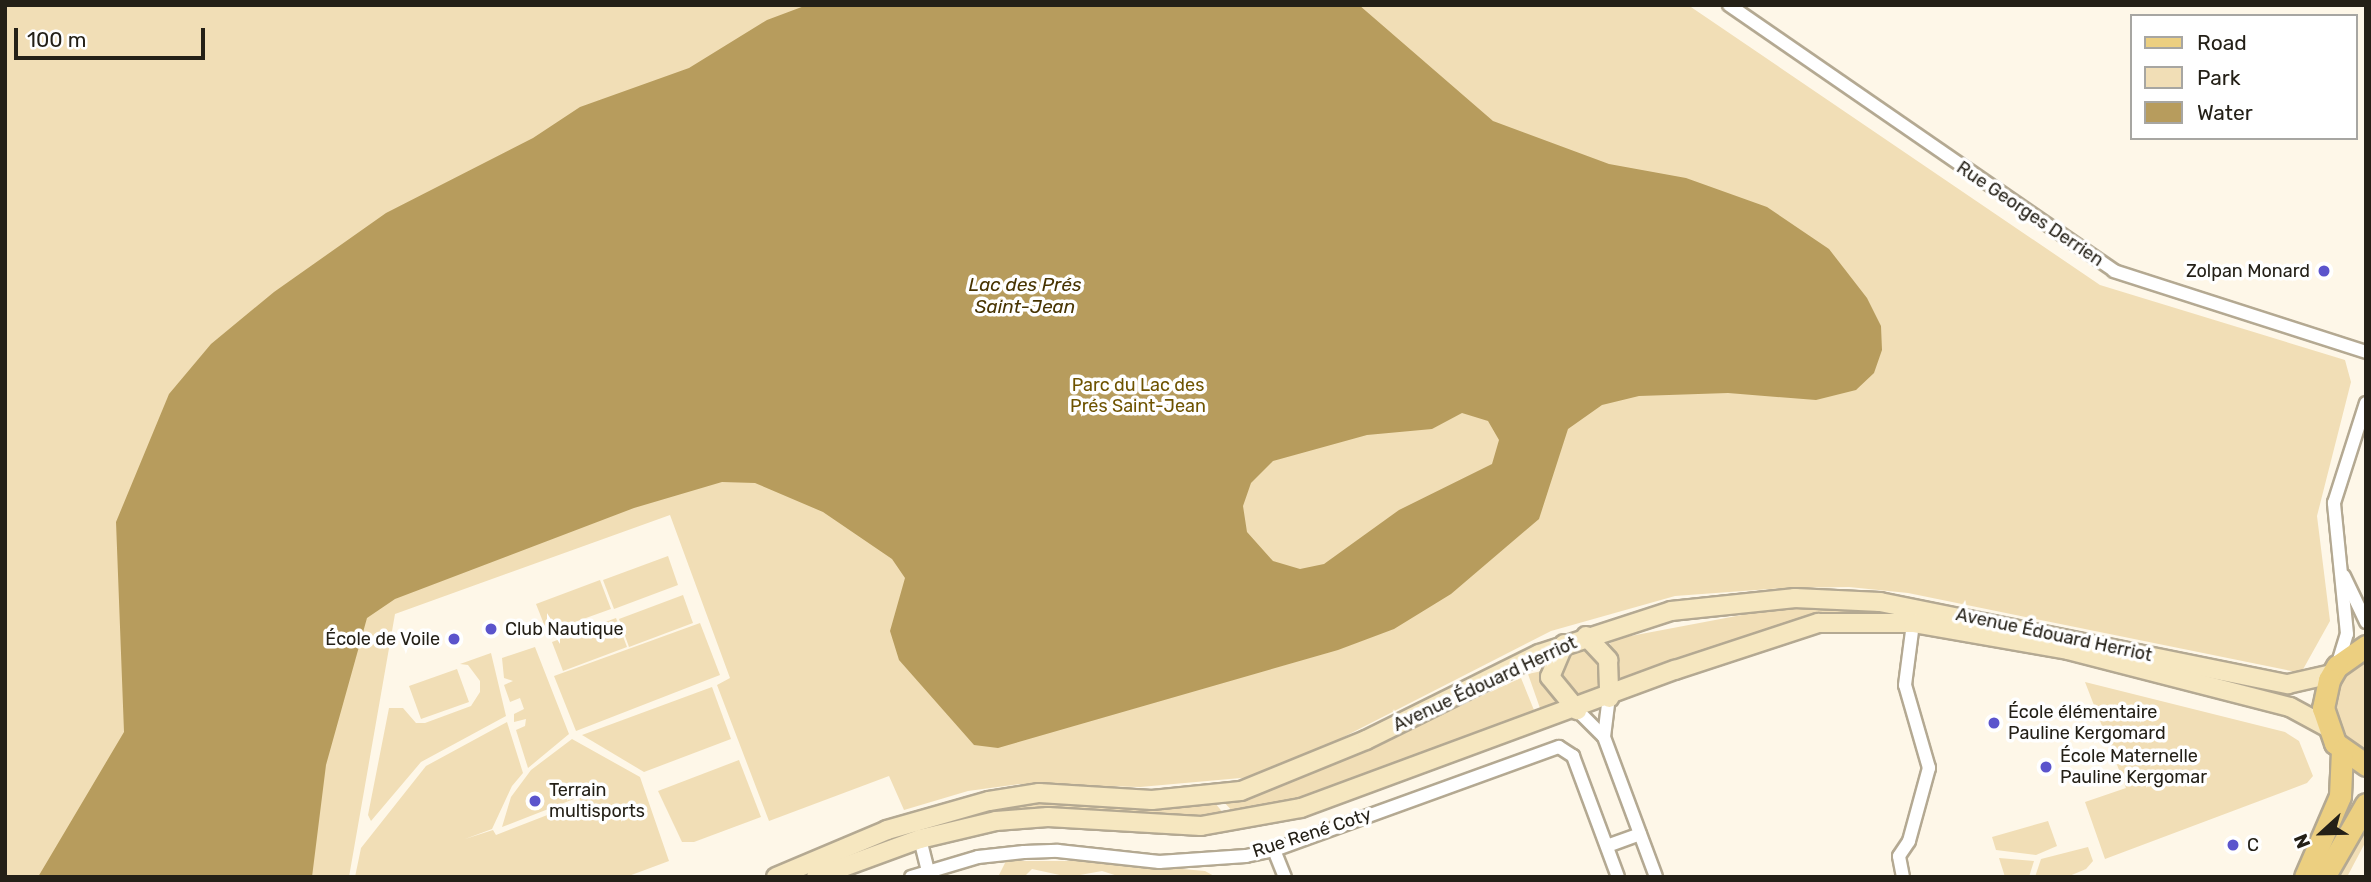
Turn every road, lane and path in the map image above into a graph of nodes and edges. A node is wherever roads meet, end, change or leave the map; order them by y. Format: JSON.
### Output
{"nodes":[{"id":1,"x":1729,"y":5,"type":"edge"},
{"id":2,"x":2366,"y":352,"type":"edge"},
{"id":3,"x":2366,"y":403,"type":"edge"},
{"id":4,"x":2335,"y":546,"type":"junction"},
{"id":5,"x":2366,"y":622,"type":"edge"},
{"id":6,"x":1913,"y":623,"type":"junction"},
{"id":7,"x":1586,"y":636,"type":"junction"},
{"id":8,"x":1564,"y":645,"type":"junction"},
{"id":9,"x":2366,"y":646,"type":"edge"},
{"id":10,"x":2334,"y":670,"type":"junction"},
{"id":11,"x":1609,"y":698,"type":"junction"},
{"id":12,"x":1577,"y":710,"type":"junction"},
{"id":13,"x":2327,"y":727,"type":"junction"},
{"id":14,"x":1604,"y":737,"type":"junction"},
{"id":15,"x":2342,"y":750,"type":"junction"},
{"id":16,"x":2366,"y":765,"type":"edge"},
{"id":17,"x":2366,"y":804,"type":"edge"},
{"id":18,"x":1640,"y":834,"type":"junction"},
{"id":19,"x":920,"y":839,"type":"junction"},
{"id":20,"x":1607,"y":846,"type":"junction"},
{"id":21,"x":1274,"y":850,"type":"junction"},
{"id":22,"x":928,"y":871,"type":"junction"},
{"id":23,"x":776,"y":877,"type":"edge"},
{"id":24,"x":816,"y":877,"type":"edge"},
{"id":25,"x":911,"y":877,"type":"edge"},
{"id":26,"x":1285,"y":877,"type":"edge"},
{"id":27,"x":1618,"y":877,"type":"edge"},
{"id":28,"x":1656,"y":877,"type":"edge"},
{"id":29,"x":1903,"y":877,"type":"edge"},
{"id":30,"x":2305,"y":877,"type":"edge"},
{"id":31,"x":2324,"y":877,"type":"edge"}],
"edges":[{"from":1,"to":2,"type":"street","name":"Rue Georges Derrien"},
{"from":3,"to":4,"type":"street"},
{"from":4,"to":5,"type":"street"},
{"from":4,"to":10,"type":"street"},
{"from":6,"to":11,"type":"main road","name":"Avenue Édouard Herriot"},
{"from":6,"to":13,"type":"main road","name":"Avenue Édouard Herriot"},
{"from":6,"to":29,"type":"street"},
{"from":7,"to":8,"type":"main road","name":"Avenue Édouard Herriot"},
{"from":7,"to":10,"type":"main road","name":"Avenue Édouard Herriot"},
{"from":7,"to":11,"type":"main road"},
{"from":8,"to":12,"type":"main road"},
{"from":8,"to":23,"type":"main road","name":"Avenue Édouard Herriot"},
{"from":9,"to":10,"type":"main road"},
{"from":10,"to":13,"type":"main road"},
{"from":11,"to":12,"type":"main road","name":"Avenue Édouard Herriot"},
{"from":11,"to":14,"type":"street"},
{"from":12,"to":14,"type":"street"},
{"from":12,"to":19,"type":"main road","name":"Avenue Édouard Herriot"},
{"from":13,"to":15,"type":"main road"},
{"from":14,"to":18,"type":"street"},
{"from":15,"to":16,"type":"main road"},
{"from":15,"to":30,"type":"main road"},
{"from":17,"to":31,"type":"main road"},
{"from":18,"to":20,"type":"street"},
{"from":18,"to":28,"type":"street"},
{"from":19,"to":22,"type":"street"},
{"from":19,"to":24,"type":"main road","name":"Avenue Édouard Herriot"},
{"from":20,"to":21,"type":"street","name":"Rue René Coty"},
{"from":20,"to":27,"type":"street","name":"Rue René Coty"},
{"from":21,"to":22,"type":"street","name":"Rue René Coty"},
{"from":21,"to":26,"type":"street"},
{"from":22,"to":25,"type":"street","name":"Rue René Coty"}]}
